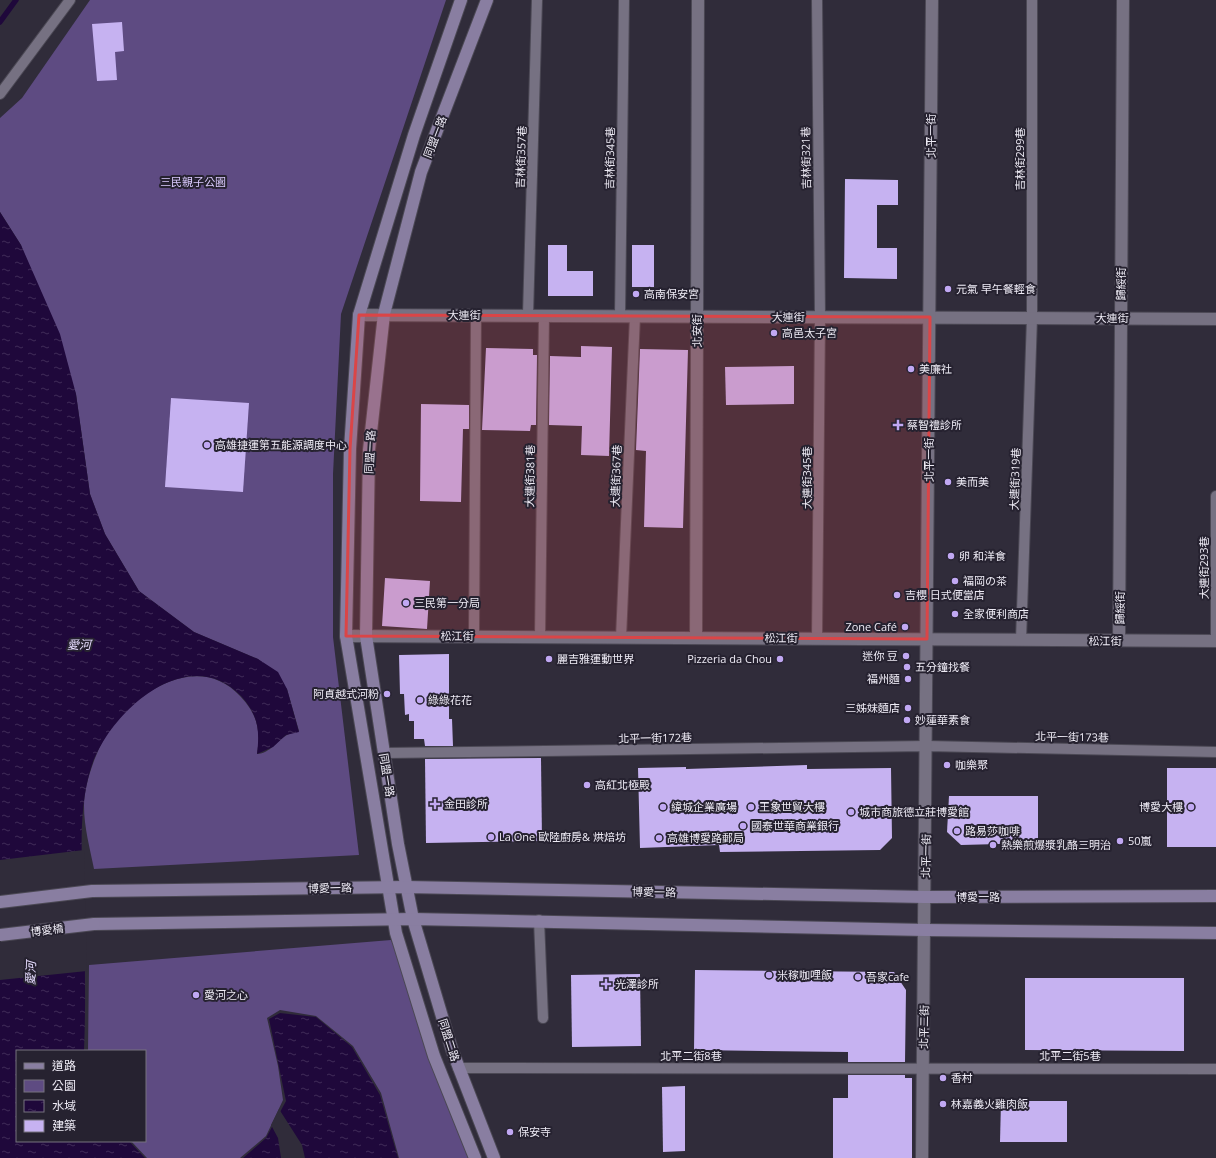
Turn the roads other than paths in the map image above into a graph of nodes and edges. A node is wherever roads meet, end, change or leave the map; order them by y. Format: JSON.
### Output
{"nodes":[{"id":1,"x":70,"y":0,"type":"edge"},
{"id":2,"x":461,"y":0,"type":"edge"},
{"id":3,"x":487,"y":0,"type":"edge"},
{"id":4,"x":537,"y":0,"type":"edge"},
{"id":5,"x":624,"y":0,"type":"edge"},
{"id":6,"x":698,"y":0,"type":"edge"},
{"id":7,"x":817,"y":0,"type":"edge"},
{"id":8,"x":932,"y":0,"type":"edge"},
{"id":9,"x":1032,"y":0,"type":"edge"},
{"id":10,"x":1122,"y":0,"type":"edge"},
{"id":11,"x":0,"y":94,"type":"edge"},
{"id":12,"x":359,"y":314,"type":"junction"},
{"id":13,"x":384,"y":314,"type":"junction"},
{"id":14,"x":476,"y":315,"type":"junction"},
{"id":15,"x":528,"y":315,"type":"junction"},
{"id":16,"x":544,"y":315,"type":"junction"},
{"id":17,"x":620,"y":316,"type":"junction"},
{"id":18,"x":635,"y":316,"type":"junction"},
{"id":19,"x":697,"y":316,"type":"junction"},
{"id":20,"x":820,"y":317,"type":"junction"},
{"id":21,"x":930,"y":317,"type":"junction"},
{"id":22,"x":1032,"y":318,"type":"junction"},
{"id":23,"x":1121,"y":318,"type":"junction"},
{"id":24,"x":1216,"y":319,"type":"edge"},
{"id":25,"x":1216,"y":496,"type":"edge"},
{"id":26,"x":346,"y":636,"type":"junction"},
{"id":27,"x":366,"y":636,"type":"junction"},
{"id":28,"x":474,"y":636,"type":"junction"},
{"id":29,"x":540,"y":637,"type":"junction"},
{"id":30,"x":621,"y":638,"type":"junction"},
{"id":31,"x":696,"y":638,"type":"junction"},
{"id":32,"x":818,"y":639,"type":"junction"},
{"id":33,"x":927,"y":639,"type":"junction"},
{"id":34,"x":1021,"y":640,"type":"junction"},
{"id":35,"x":1119,"y":641,"type":"junction"},
{"id":36,"x":1216,"y":641,"type":"edge"},
{"id":37,"x":927,"y":746,"type":"junction"},
{"id":38,"x":1216,"y":752,"type":"edge"},
{"id":39,"x":384,"y":753,"type":"junction"},
{"id":40,"x":406,"y":887,"type":"junction"},
{"id":41,"x":388,"y":888,"type":"junction"},
{"id":42,"x":1216,"y":896,"type":"edge"},
{"id":43,"x":925,"y":897,"type":"junction"},
{"id":44,"x":0,"y":902,"type":"edge"},
{"id":45,"x":393,"y":919,"type":"junction"},
{"id":46,"x":413,"y":919,"type":"junction"},
{"id":47,"x":539,"y":920,"type":"junction"},
{"id":48,"x":925,"y":930,"type":"junction"},
{"id":49,"x":1216,"y":933,"type":"edge"},
{"id":50,"x":0,"y":935,"type":"edge"},
{"id":51,"x":544,"y":1018,"type":"dead end"},
{"id":52,"x":458,"y":1068,"type":"junction"},
{"id":53,"x":923,"y":1068,"type":"junction"},
{"id":54,"x":1216,"y":1069,"type":"edge"},
{"id":55,"x":475,"y":1158,"type":"edge"},
{"id":56,"x":494,"y":1158,"type":"edge"},
{"id":57,"x":922,"y":1158,"type":"edge"}],
"edges":[{"from":1,"to":11,"type":"lane"},
{"from":2,"to":12,"type":"main road","name":"同盟一路"},
{"from":3,"to":13,"type":"main road","name":"同盟一路"},
{"from":4,"to":15,"type":"lane","name":"吉林街357巷"},
{"from":5,"to":17,"type":"lane","name":"吉林街345巷"},
{"from":6,"to":19,"type":"street","name":"北安街"},
{"from":7,"to":20,"type":"lane","name":"吉林街321巷"},
{"from":8,"to":21,"type":"street","name":"北平一街"},
{"from":9,"to":22,"type":"lane","name":"吉林街299巷"},
{"from":10,"to":23,"type":"street","name":"歸綏街"},
{"from":12,"to":13,"type":"street","name":"大連街"},
{"from":12,"to":26,"type":"main road","name":"同盟一路"},
{"from":13,"to":14,"type":"street","name":"大連街"},
{"from":13,"to":27,"type":"main road","name":"同盟一路"},
{"from":14,"to":15,"type":"street","name":"大連街"},
{"from":14,"to":28,"type":"lane"},
{"from":15,"to":16,"type":"street","name":"大連街"},
{"from":16,"to":17,"type":"street","name":"大連街"},
{"from":16,"to":29,"type":"lane","name":"大連街381巷"},
{"from":17,"to":18,"type":"street","name":"大連街"},
{"from":18,"to":19,"type":"street","name":"大連街"},
{"from":18,"to":30,"type":"lane","name":"大連街367巷"},
{"from":19,"to":20,"type":"street","name":"大連街"},
{"from":19,"to":31,"type":"street","name":"北安街"},
{"from":20,"to":21,"type":"street","name":"大連街"},
{"from":20,"to":32,"type":"lane","name":"大連街345巷"},
{"from":21,"to":22,"type":"street","name":"大連街"},
{"from":21,"to":33,"type":"street","name":"北平一街"},
{"from":22,"to":23,"type":"street","name":"大連街"},
{"from":22,"to":34,"type":"lane","name":"大連街319巷"},
{"from":23,"to":24,"type":"street","name":"大連街"},
{"from":23,"to":35,"type":"street","name":"歸綏街"},
{"from":25,"to":36,"type":"lane","name":"大連街293巷"},
{"from":26,"to":27,"type":"street","name":"松江街"},
{"from":26,"to":41,"type":"main road","name":"同盟一路"},
{"from":27,"to":28,"type":"street","name":"松江街"},
{"from":27,"to":39,"type":"main road","name":"同盟一路"},
{"from":28,"to":29,"type":"street","name":"松江街"},
{"from":29,"to":30,"type":"street","name":"松江街"},
{"from":30,"to":31,"type":"street","name":"松江街"},
{"from":31,"to":32,"type":"street","name":"松江街"},
{"from":32,"to":33,"type":"street","name":"松江街"},
{"from":33,"to":34,"type":"street","name":"松江街"},
{"from":33,"to":37,"type":"street","name":"北平一街"},
{"from":34,"to":35,"type":"street","name":"松江街"},
{"from":35,"to":36,"type":"street","name":"松江街"},
{"from":37,"to":38,"type":"lane","name":"北平一街173巷"},
{"from":37,"to":39,"type":"lane","name":"北平一街172巷"},
{"from":37,"to":43,"type":"street","name":"北平一街"},
{"from":39,"to":40,"type":"main road","name":"同盟一路"},
{"from":40,"to":41,"type":"main road","name":"博愛一路"},
{"from":40,"to":43,"type":"main road","name":"博愛一路"},
{"from":40,"to":46,"type":"main road","name":"同盟一路"},
{"from":41,"to":44,"type":"main road","name":"博愛一路"},
{"from":41,"to":45,"type":"main road","name":"同盟一路"},
{"from":42,"to":43,"type":"main road","name":"博愛一路"},
{"from":43,"to":48,"type":"street","name":"北平二街"},
{"from":45,"to":46,"type":"main road"},
{"from":45,"to":50,"type":"main road","name":"博愛橋","bridge":true},
{"from":45,"to":55,"type":"main road","name":"同盟二路"},
{"from":46,"to":47,"type":"main road"},
{"from":46,"to":52,"type":"main road","name":"同盟二路"},
{"from":47,"to":48,"type":"main road"},
{"from":47,"to":51,"type":"lane"},
{"from":48,"to":49,"type":"main road"},
{"from":48,"to":53,"type":"street","name":"北平二街"},
{"from":52,"to":53,"type":"lane","name":"北平二街8巷"},
{"from":52,"to":56,"type":"main road","name":"同盟二路"},
{"from":53,"to":54,"type":"lane","name":"北平二街5巷"},
{"from":53,"to":57,"type":"street","name":"北平二街"}]}
